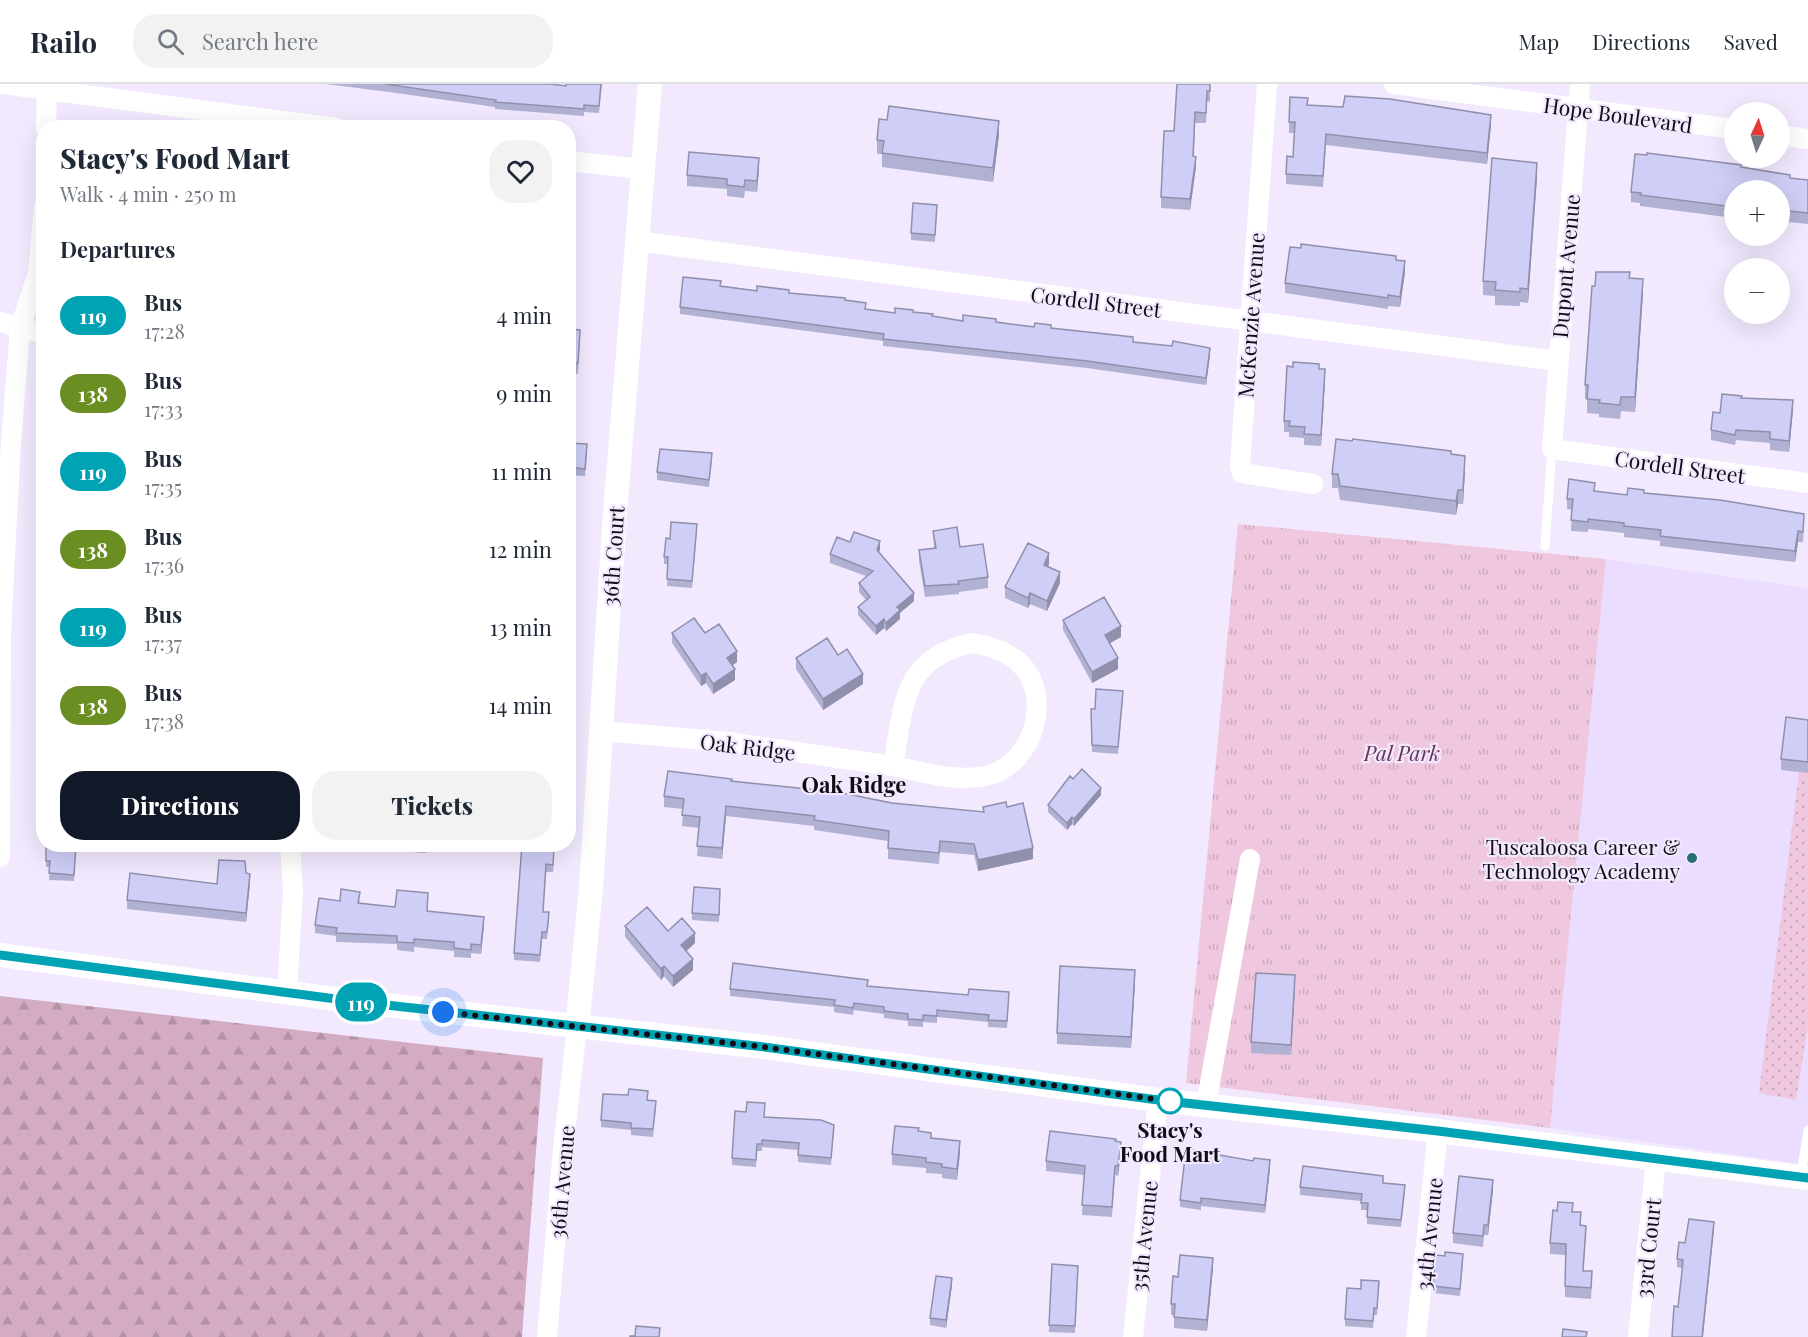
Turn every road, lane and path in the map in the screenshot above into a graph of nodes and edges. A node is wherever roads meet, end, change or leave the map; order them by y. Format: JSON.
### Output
{"nodes":[{"id":1,"x":3,"y":84,"type":"edge"},
{"id":2,"x":650,"y":84,"type":"edge"},
{"id":3,"x":1267,"y":84,"type":"edge"},
{"id":4,"x":1394,"y":84,"type":"edge"},
{"id":5,"x":1580,"y":84,"type":"edge"},
{"id":6,"x":47,"y":87,"type":"edge"},
{"id":7,"x":1578,"y":108,"type":"junction"},
{"id":8,"x":46,"y":120,"type":"edge"},
{"id":9,"x":280,"y":120,"type":"edge"},
{"id":10,"x":1724,"y":128,"type":"edge"},
{"id":11,"x":1790,"y":137,"type":"edge"},
{"id":12,"x":1808,"y":139,"type":"edge"},
{"id":13,"x":576,"y":162,"type":"edge"},
{"id":14,"x":642,"y":169,"type":"junction"},
{"id":15,"x":635,"y":241,"type":"junction"},
{"id":16,"x":36,"y":279,"type":"edge"},
{"id":17,"x":1249,"y":320,"type":"junction"},
{"id":18,"x":0,"y":322,"type":"edge"},
{"id":19,"x":20,"y":328,"type":"junction"},
{"id":20,"x":36,"y":332,"type":"edge"},
{"id":21,"x":1558,"y":362,"type":"junction"},
{"id":22,"x":1552,"y":449,"type":"junction"},
{"id":23,"x":1808,"y":483,"type":"edge"},
{"id":24,"x":1313,"y":484,"type":"dead end"},
{"id":25,"x":1545,"y":546,"type":"dead end"},
{"id":26,"x":603,"y":731,"type":"junction"},
{"id":27,"x":893,"y":766,"type":"junction"},
{"id":28,"x":290,"y":852,"type":"edge"},
{"id":29,"x":0,"y":856,"type":"edge"},
{"id":30,"x":1250,"y":859,"type":"dead end"},
{"id":31,"x":0,"y":955,"type":"edge"},
{"id":32,"x":287,"y":993,"type":"junction"},
{"id":33,"x":577,"y":1028,"type":"junction"},
{"id":34,"x":1158,"y":1100,"type":"junction"},
{"id":35,"x":1206,"y":1105,"type":"junction"},
{"id":36,"x":1808,"y":1130,"type":"edge"},
{"id":37,"x":1438,"y":1131,"type":"junction"},
{"id":38,"x":1656,"y":1160,"type":"junction"},
{"id":39,"x":1804,"y":1178,"type":"edge"},
{"id":40,"x":547,"y":1337,"type":"edge"},
{"id":41,"x":1133,"y":1337,"type":"edge"},
{"id":42,"x":1416,"y":1337,"type":"edge"},
{"id":43,"x":1638,"y":1337,"type":"edge"}],
"edges":[{"from":1,"to":6,"type":"street"},
{"from":2,"to":14,"type":"street","name":"36th Court"},
{"from":3,"to":17,"type":"street","name":"McKenzie Avenue"},
{"from":4,"to":7,"type":"street","name":"Hope Boulevard"},
{"from":5,"to":7,"type":"street","name":"Dupont Avenue"},
{"from":6,"to":8,"type":"street"},
{"from":6,"to":9,"type":"street"},
{"from":7,"to":10,"type":"street","name":"Hope Boulevard"},
{"from":7,"to":21,"type":"street","name":"Dupont Avenue"},
{"from":11,"to":12,"type":"street"},
{"from":13,"to":14,"type":"street"},
{"from":14,"to":15,"type":"street","name":"36th Court"},
{"from":15,"to":17,"type":"street","name":"Cordell Street"},
{"from":15,"to":26,"type":"street","name":"36th Court"},
{"from":16,"to":19,"type":"street"},
{"from":17,"to":21,"type":"street","name":"Cordell Street"},
{"from":17,"to":24,"type":"street","name":"McKenzie Avenue"},
{"from":18,"to":19,"type":"street"},
{"from":19,"to":20,"type":"street"},
{"from":19,"to":29,"type":"street"},
{"from":21,"to":22,"type":"street","name":"Dupont Avenue"},
{"from":22,"to":23,"type":"street","name":"Cordell Street"},
{"from":22,"to":25,"type":"lane"},
{"from":26,"to":27,"type":"street","name":"Oak Ridge"},
{"from":26,"to":33,"type":"street","name":"36th Court"},
{"from":27,"to":27,"type":"street","name":"Oak Ridge"},
{"from":28,"to":32,"type":"street"},
{"from":30,"to":35,"type":"street"},
{"from":31,"to":32,"type":"street"},
{"from":32,"to":33,"type":"street"},
{"from":33,"to":34,"type":"street"},
{"from":33,"to":40,"type":"street","name":"36th Avenue"},
{"from":34,"to":35,"type":"street"},
{"from":34,"to":41,"type":"street","name":"35th Avenue"},
{"from":35,"to":37,"type":"street"},
{"from":36,"to":39,"type":"lane"},
{"from":37,"to":38,"type":"street"},
{"from":37,"to":42,"type":"street","name":"34th Avenue"},
{"from":38,"to":39,"type":"street"},
{"from":38,"to":43,"type":"street","name":"33rd Court"}]}
